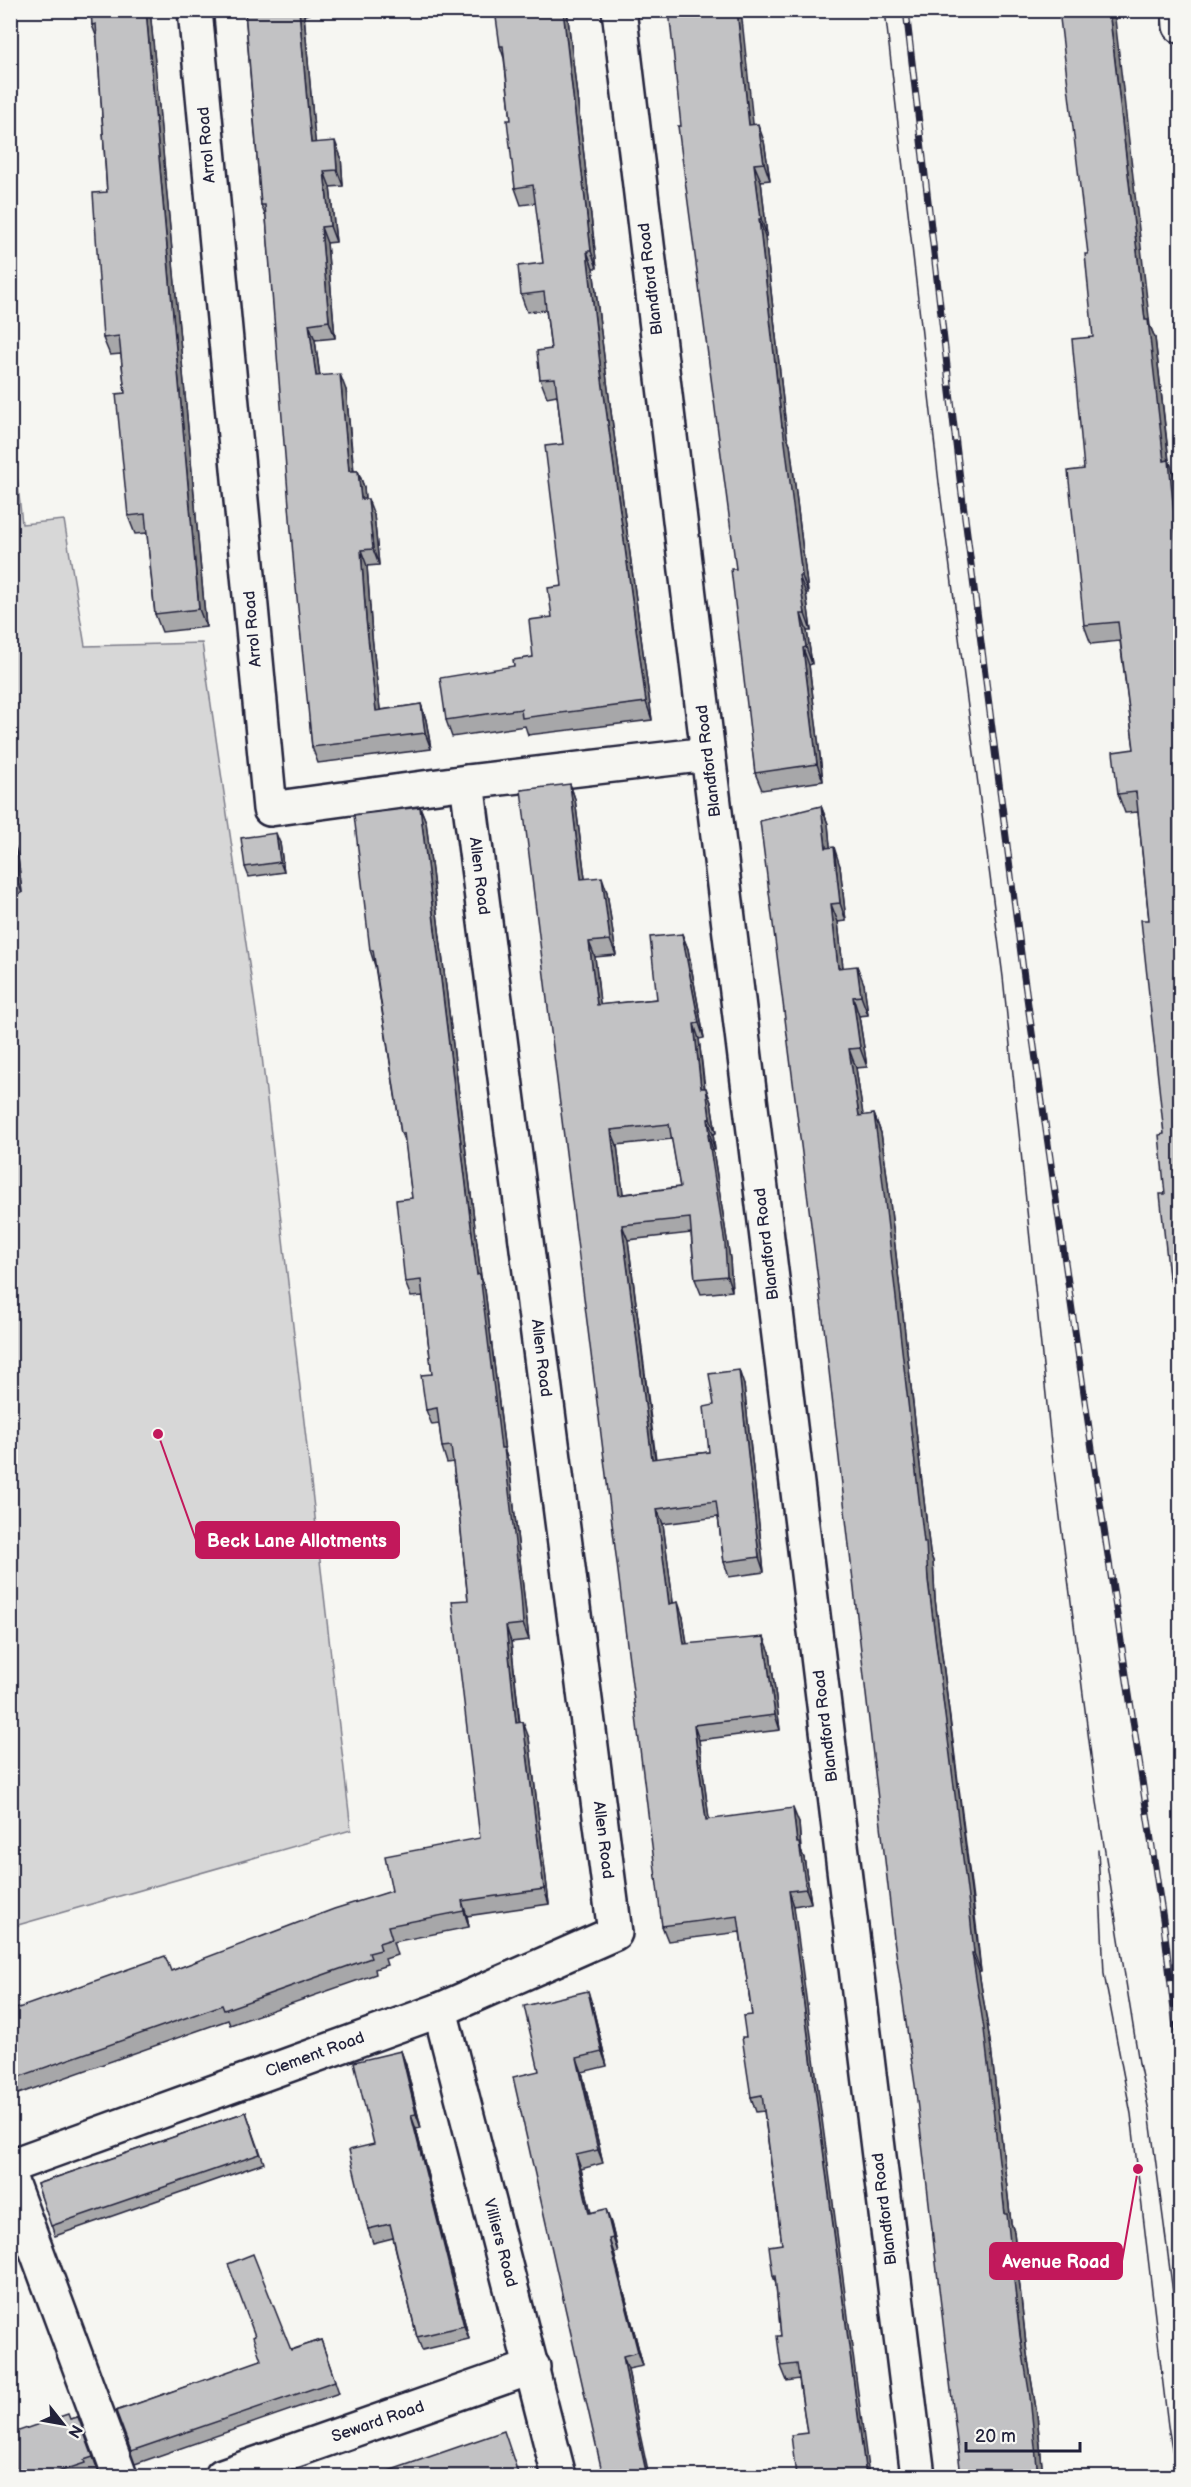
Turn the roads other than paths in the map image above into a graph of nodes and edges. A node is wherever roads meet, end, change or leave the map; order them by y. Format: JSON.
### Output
{"nodes":[{"id":1,"x":195,"y":10,"type":"edge"},
{"id":2,"x":619,"y":10,"type":"edge"},
{"id":3,"x":1179,"y":10,"type":"edge"},
{"id":4,"x":1180,"y":26,"type":"edge"},
{"id":5,"x":708,"y":754,"type":"junction"},
{"id":6,"x":467,"y":782,"type":"junction"},
{"id":7,"x":615,"y":1933,"type":"joint"},
{"id":8,"x":440,"y":2010,"type":"junction"},
{"id":9,"x":10,"y":2166,"type":"edge"},
{"id":10,"x":10,"y":2180,"type":"edge"},
{"id":11,"x":533,"y":2367,"type":"junction"},
{"id":12,"x":120,"y":2476,"type":"edge"},
{"id":13,"x":222,"y":2476,"type":"edge"},
{"id":14,"x":559,"y":2476,"type":"edge"},
{"id":15,"x":918,"y":2476,"type":"edge"}],
"edges":[{"from":1,"to":6,"type":"street","name":"Arrol Road"},
{"from":2,"to":5,"type":"street","name":"Blandford Road"},
{"from":3,"to":4,"type":"street"},
{"from":5,"to":6,"type":"street","name":"Arrol Road"},
{"from":5,"to":15,"type":"street","name":"Blandford Road"},
{"from":6,"to":7,"type":"street","name":"Allen Road"},
{"from":7,"to":8,"type":"street","name":"Clement Road"},
{"from":8,"to":9,"type":"street","name":"Clement Road"},
{"from":8,"to":11,"type":"street","name":"Villiers Road"},
{"from":10,"to":12,"type":"street"},
{"from":11,"to":13,"type":"street","name":"Seward Road"},
{"from":11,"to":14,"type":"street","name":"Villiers Road"}]}
